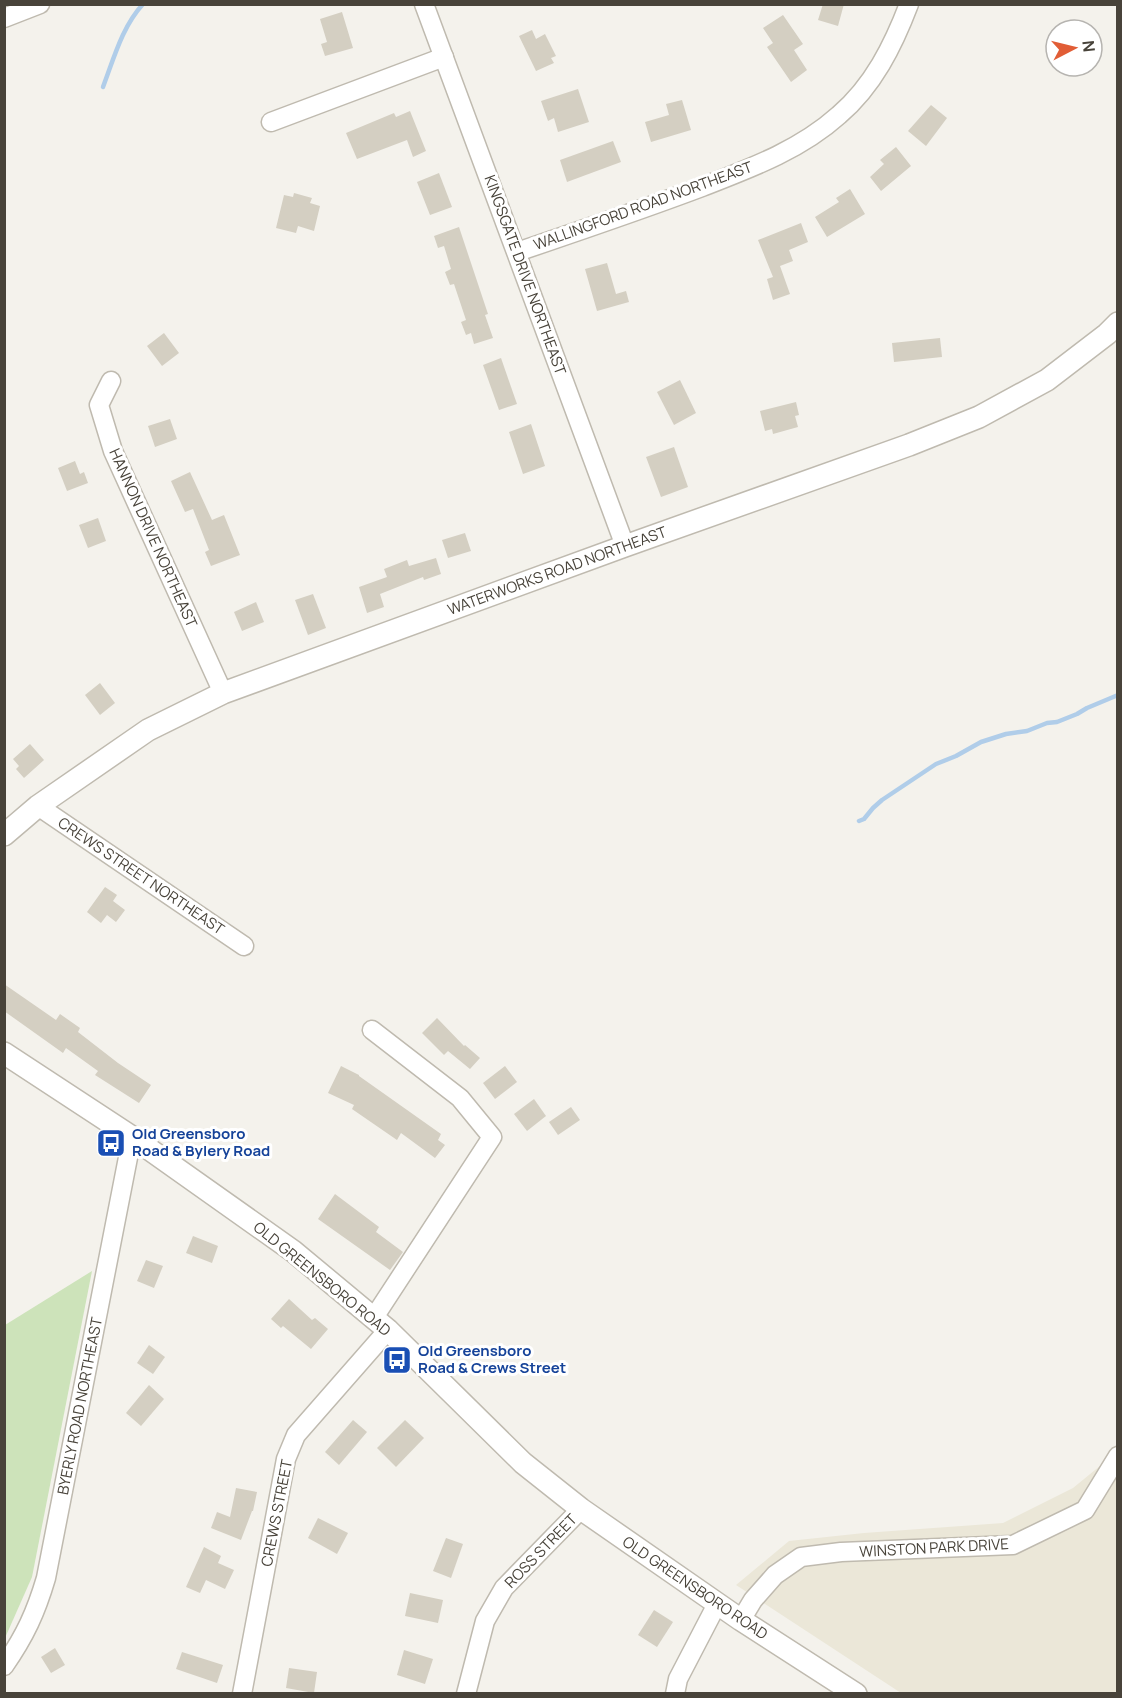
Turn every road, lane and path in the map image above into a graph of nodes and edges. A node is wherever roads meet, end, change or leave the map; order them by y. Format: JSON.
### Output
{"nodes":[{"id":1,"x":39,"y":4,"type":"edge"},
{"id":2,"x":424,"y":4,"type":"edge"},
{"id":3,"x":909,"y":4,"type":"edge"},
{"id":4,"x":4,"y":18,"type":"edge"},
{"id":5,"x":444,"y":57,"type":"junction"},
{"id":6,"x":271,"y":122,"type":"dead end"},
{"id":7,"x":517,"y":252,"type":"junction"},
{"id":8,"x":1118,"y":323,"type":"edge"},
{"id":9,"x":111,"y":381,"type":"dead end"},
{"id":10,"x":625,"y":546,"type":"junction"},
{"id":11,"x":223,"y":693,"type":"junction"},
{"id":12,"x":38,"y":806,"type":"junction"},
{"id":13,"x":4,"y":835,"type":"edge"},
{"id":14,"x":244,"y":946,"type":"dead end"},
{"id":15,"x":372,"y":1030,"type":"dead end"},
{"id":16,"x":4,"y":1053,"type":"edge"},
{"id":17,"x":132,"y":1137,"type":"junction"},
{"id":18,"x":381,"y":1324,"type":"junction"},
{"id":19,"x":1118,"y":1456,"type":"edge"},
{"id":20,"x":581,"y":1509,"type":"junction"},
{"id":21,"x":717,"y":1604,"type":"junction"},
{"id":22,"x":741,"y":1620,"type":"junction"},
{"id":23,"x":4,"y":1666,"type":"edge"},
{"id":24,"x":242,"y":1694,"type":"edge"},
{"id":25,"x":466,"y":1694,"type":"edge"},
{"id":26,"x":675,"y":1694,"type":"edge"},
{"id":27,"x":856,"y":1694,"type":"edge"}],
"edges":[{"from":1,"to":4,"type":"street"},
{"from":2,"to":5,"type":"street","name":"KINGSGATE DRIVE NORTHEAST"},
{"from":3,"to":7,"type":"street","name":"WALLINGFORD ROAD NORTHEAST"},
{"from":5,"to":6,"type":"street"},
{"from":5,"to":7,"type":"street","name":"KINGSGATE DRIVE NORTHEAST"},
{"from":7,"to":10,"type":"street","name":"KINGSGATE DRIVE NORTHEAST"},
{"from":8,"to":10,"type":"street","name":"WATERWORKS ROAD NORTHEAST"},
{"from":9,"to":11,"type":"street","name":"HANNON DRIVE NORTHEAST"},
{"from":10,"to":11,"type":"street","name":"WATERWORKS ROAD NORTHEAST"},
{"from":11,"to":12,"type":"street","name":"WATERWORKS ROAD NORTHEAST"},
{"from":12,"to":13,"type":"street","name":"WATERWORKS ROAD NORTHEAST"},
{"from":12,"to":14,"type":"street","name":"CREWS STREET NORTHEAST"},
{"from":15,"to":18,"type":"street"},
{"from":16,"to":17,"type":"street","name":"OLD GREENSBORO ROAD"},
{"from":17,"to":18,"type":"street","name":"OLD GREENSBORO ROAD"},
{"from":17,"to":23,"type":"street","name":"BYERLY ROAD NORTHEAST"},
{"from":18,"to":20,"type":"street","name":"OLD GREENSBORO ROAD"},
{"from":18,"to":24,"type":"street","name":"CREWS STREET"},
{"from":19,"to":22,"type":"street","name":"WINSTON PARK DRIVE"},
{"from":20,"to":21,"type":"street","name":"OLD GREENSBORO ROAD"},
{"from":20,"to":25,"type":"street","name":"ROSS STREET"},
{"from":21,"to":22,"type":"street","name":"OLD GREENSBORO ROAD"},
{"from":21,"to":26,"type":"street"},
{"from":22,"to":27,"type":"street","name":"OLD GREENSBORO ROAD"}]}
